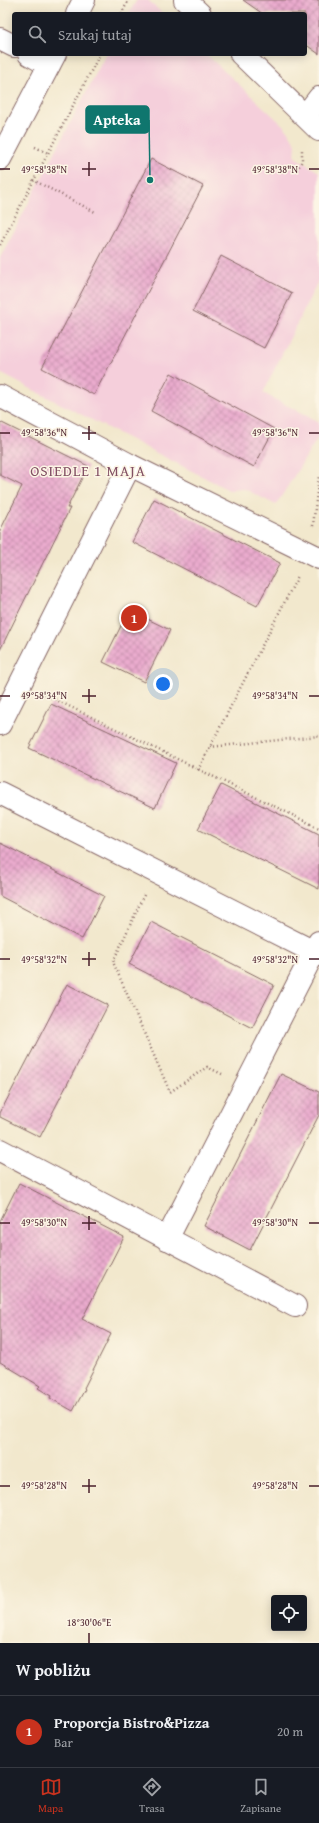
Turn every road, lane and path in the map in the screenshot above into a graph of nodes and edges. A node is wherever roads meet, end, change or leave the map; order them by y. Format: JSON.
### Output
{"nodes":[{"id":1,"x":84,"y":0,"type":"edge"},
{"id":2,"x":129,"y":0,"type":"edge"},
{"id":3,"x":185,"y":0,"type":"edge"},
{"id":4,"x":78,"y":12,"type":"edge"},
{"id":5,"x":123,"y":12,"type":"edge"},
{"id":6,"x":198,"y":12,"type":"edge"},
{"id":7,"x":0,"y":39,"type":"edge"},
{"id":8,"x":12,"y":45,"type":"edge"},
{"id":9,"x":38,"y":56,"type":"edge"},
{"id":10,"x":99,"y":56,"type":"edge"},
{"id":11,"x":243,"y":56,"type":"edge"},
{"id":12,"x":52,"y":59,"type":"edge"},
{"id":13,"x":319,"y":98,"type":"edge"},
{"id":14,"x":312,"y":123,"type":"edge"},
{"id":15,"x":0,"y":159,"type":"edge"},
{"id":16,"x":33,"y":180,"type":"junction"},
{"id":17,"x":95,"y":212,"type":"dead end"},
{"id":18,"x":0,"y":244,"type":"edge"},
{"id":19,"x":0,"y":396,"type":"edge"},
{"id":20,"x":130,"y":465,"type":"junction"},
{"id":21,"x":319,"y":474,"type":"edge"},
{"id":22,"x":314,"y":556,"type":"edge"},
{"id":23,"x":21,"y":683,"type":"junction"},
{"id":24,"x":0,"y":724,"type":"edge"},
{"id":25,"x":319,"y":736,"type":"edge"},
{"id":26,"x":210,"y":747,"type":"junction"},
{"id":27,"x":198,"y":770,"type":"junction"},
{"id":28,"x":0,"y":793,"type":"edge"},
{"id":29,"x":319,"y":828,"type":"edge"},
{"id":30,"x":155,"y":872,"type":"junction"},
{"id":31,"x":316,"y":947,"type":"edge"},
{"id":32,"x":246,"y":1086,"type":"junction"},
{"id":33,"x":0,"y":1150,"type":"edge"},
{"id":34,"x":167,"y":1239,"type":"junction"},
{"id":35,"x":295,"y":1306,"type":"dead end"}],
"edges":[{"from":1,"to":4,"type":"street"},
{"from":2,"to":5,"type":"path"},
{"from":3,"to":6,"type":"street"},
{"from":7,"to":8,"type":"street"},
{"from":9,"to":12,"type":"street"},
{"from":10,"to":16,"type":"path"},
{"from":11,"to":14,"type":"street"},
{"from":12,"to":15,"type":"street"},
{"from":13,"to":14,"type":"street"},
{"from":16,"to":17,"type":"path"},
{"from":16,"to":18,"type":"path"},
{"from":19,"to":20,"type":"street"},
{"from":20,"to":22,"type":"street"},
{"from":20,"to":23,"type":"street"},
{"from":21,"to":22,"type":"path"},
{"from":22,"to":26,"type":"path"},
{"from":23,"to":24,"type":"street"},
{"from":23,"to":27,"type":"path"},
{"from":25,"to":26,"type":"path"},
{"from":26,"to":27,"type":"path"},
{"from":27,"to":29,"type":"path"},
{"from":28,"to":30,"type":"street"},
{"from":30,"to":31,"type":"street"},
{"from":30,"to":32,"type":"path"},
{"from":31,"to":32,"type":"street"},
{"from":32,"to":34,"type":"street"},
{"from":33,"to":34,"type":"street"},
{"from":34,"to":35,"type":"street"}]}
